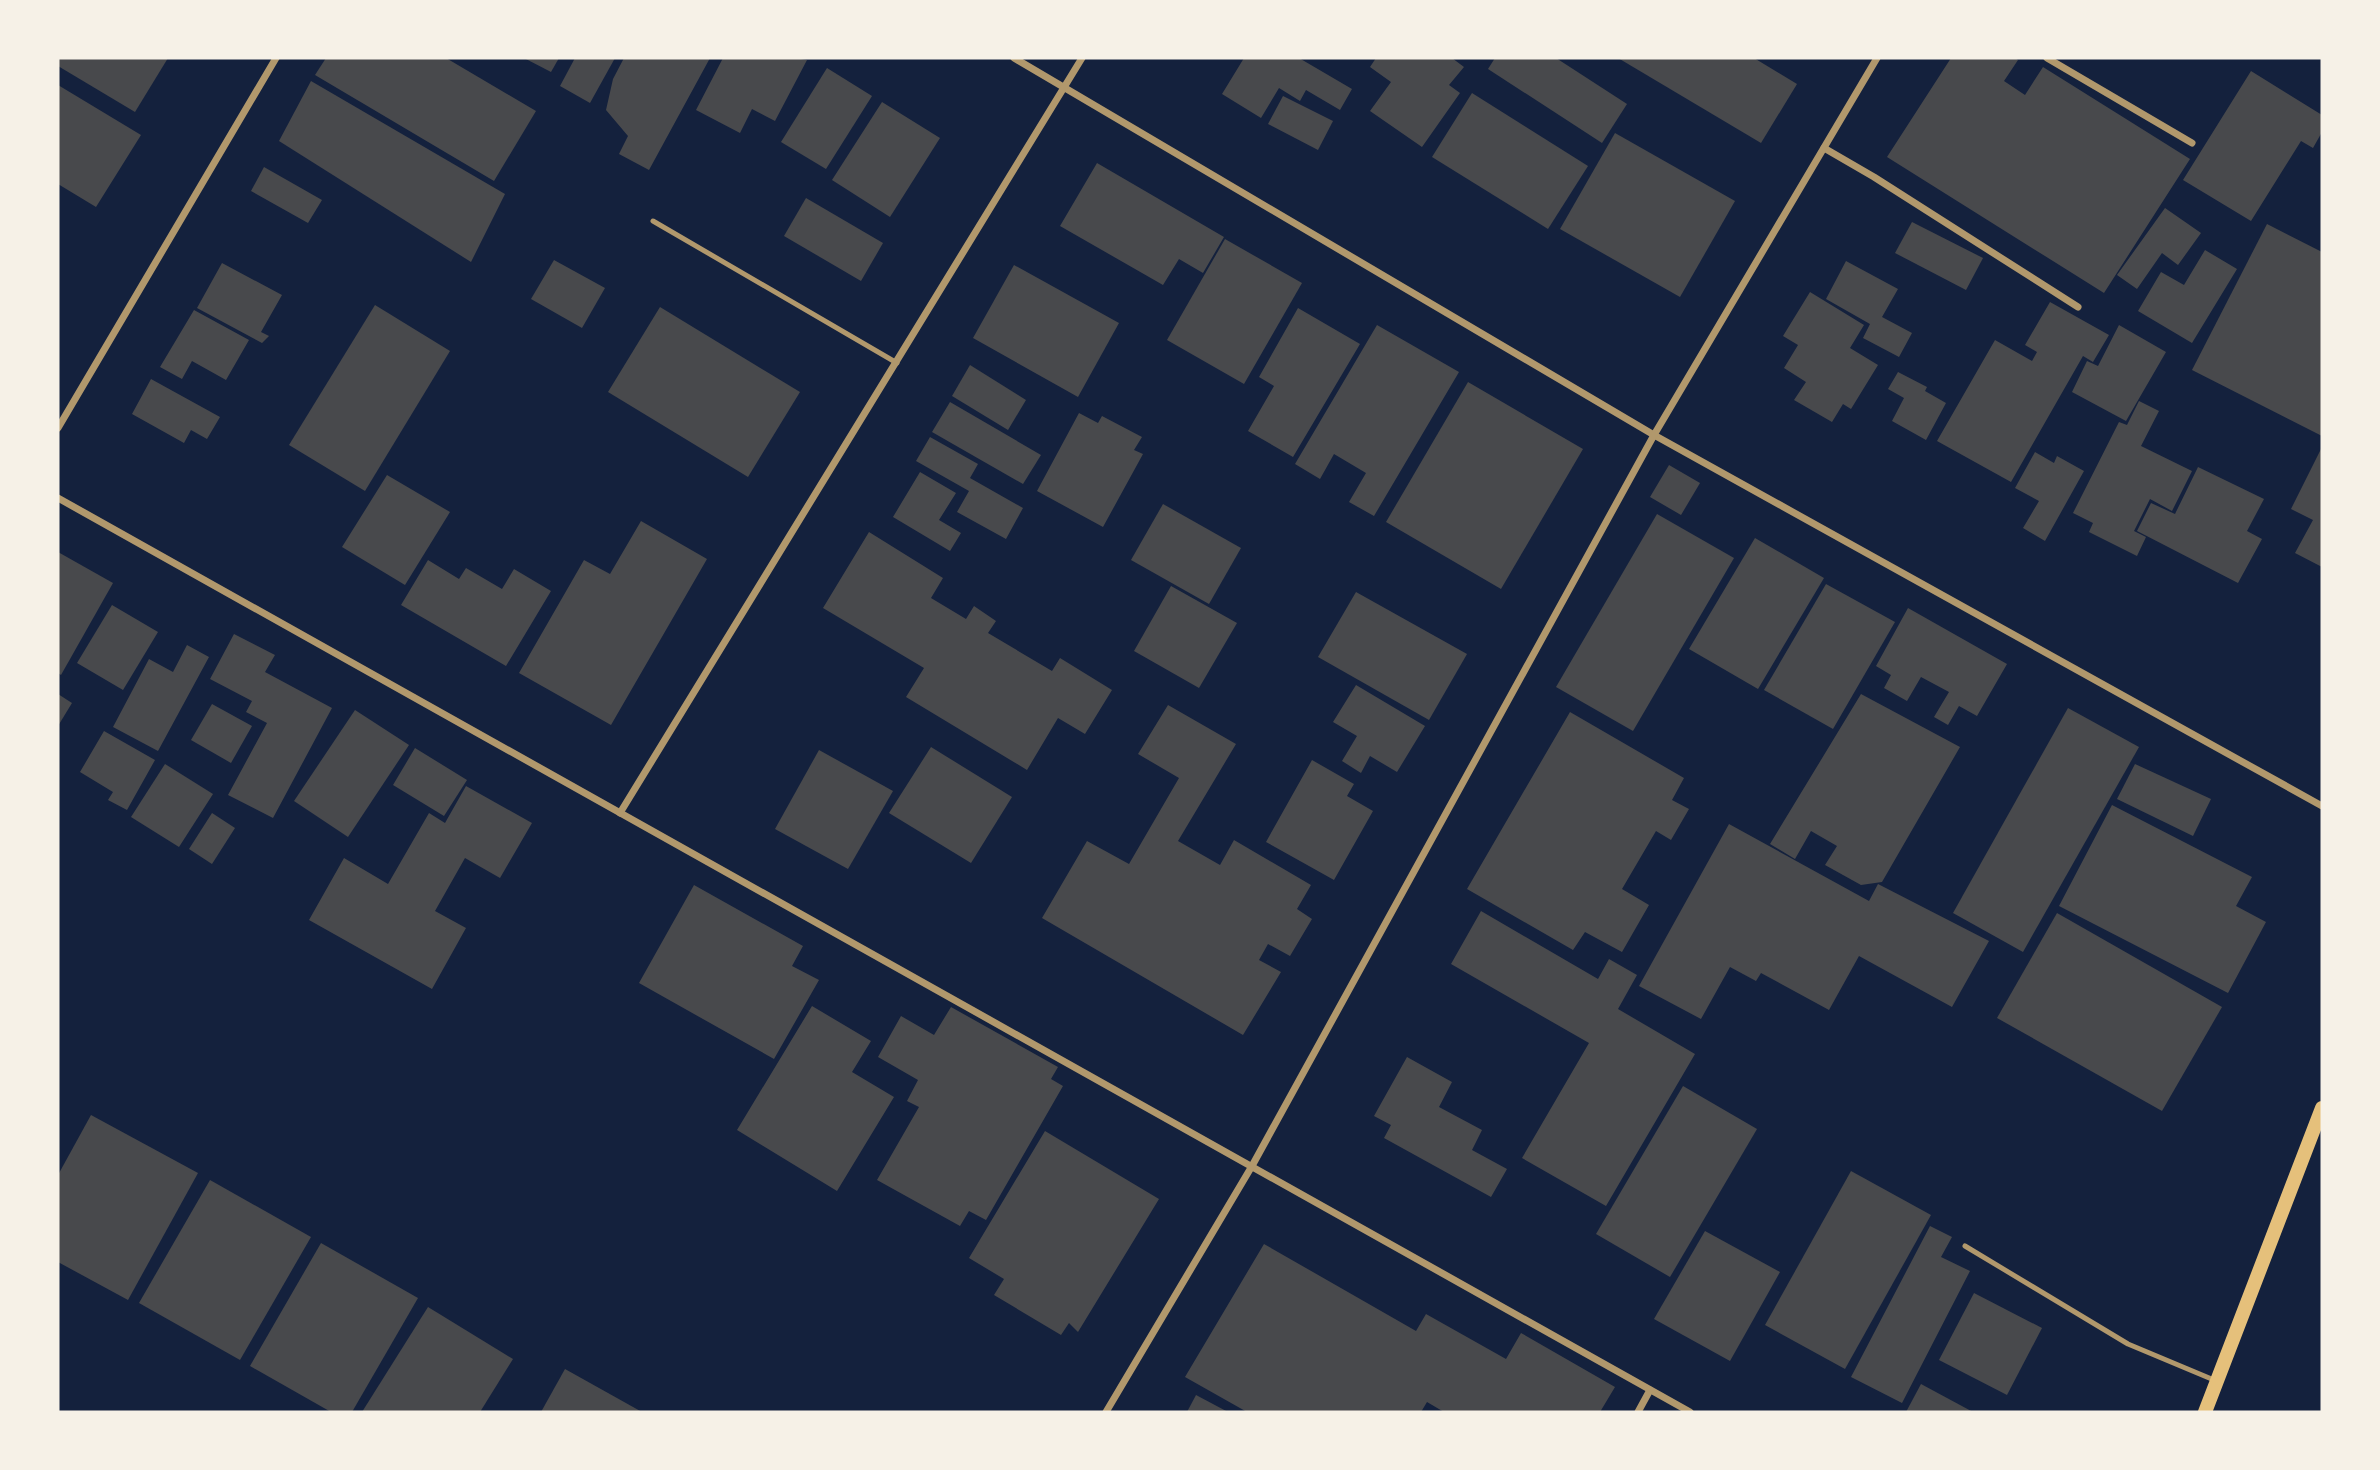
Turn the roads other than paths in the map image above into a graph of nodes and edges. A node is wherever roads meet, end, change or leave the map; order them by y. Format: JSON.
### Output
{"nodes":[{"id":1,"x":276,"y":58,"type":"edge"},
{"id":2,"x":1014,"y":58,"type":"edge"},
{"id":3,"x":1083,"y":58,"type":"edge"},
{"id":4,"x":1877,"y":58,"type":"edge"},
{"id":5,"x":2047,"y":58,"type":"edge"},
{"id":6,"x":1066,"y":87,"type":"junction"},
{"id":7,"x":2192,"y":143,"type":"dead end"},
{"id":8,"x":1824,"y":148,"type":"junction"},
{"id":9,"x":653,"y":221,"type":"dead end"},
{"id":10,"x":2078,"y":307,"type":"dead end"},
{"id":11,"x":897,"y":363,"type":"junction"},
{"id":12,"x":58,"y":428,"type":"edge"},
{"id":13,"x":1654,"y":435,"type":"junction"},
{"id":14,"x":58,"y":498,"type":"edge"},
{"id":15,"x":2322,"y":806,"type":"edge"},
{"id":16,"x":620,"y":813,"type":"junction"},
{"id":17,"x":2322,"y":1108,"type":"edge"},
{"id":18,"x":1252,"y":1166,"type":"junction"},
{"id":19,"x":1965,"y":1247,"type":"dead end"},
{"id":20,"x":2217,"y":1381,"type":"junction"},
{"id":21,"x":1650,"y":1390,"type":"junction"},
{"id":22,"x":1106,"y":1412,"type":"edge"},
{"id":23,"x":1638,"y":1412,"type":"edge"},
{"id":24,"x":1690,"y":1412,"type":"edge"},
{"id":25,"x":2205,"y":1412,"type":"edge"}],
"edges":[{"from":1,"to":12,"type":"street"},
{"from":2,"to":6,"type":"street"},
{"from":3,"to":6,"type":"street"},
{"from":4,"to":8,"type":"street"},
{"from":5,"to":7,"type":"street"},
{"from":6,"to":11,"type":"street"},
{"from":6,"to":13,"type":"street"},
{"from":8,"to":10,"type":"street"},
{"from":8,"to":13,"type":"street"},
{"from":9,"to":11,"type":"lane"},
{"from":11,"to":16,"type":"street"},
{"from":13,"to":15,"type":"street"},
{"from":13,"to":18,"type":"street"},
{"from":14,"to":16,"type":"street"},
{"from":16,"to":18,"type":"street"},
{"from":17,"to":20,"type":"main road"},
{"from":18,"to":21,"type":"street"},
{"from":18,"to":22,"type":"street"},
{"from":19,"to":20,"type":"lane"},
{"from":20,"to":25,"type":"main road"},
{"from":21,"to":23,"type":"street"},
{"from":21,"to":24,"type":"street"}]}
